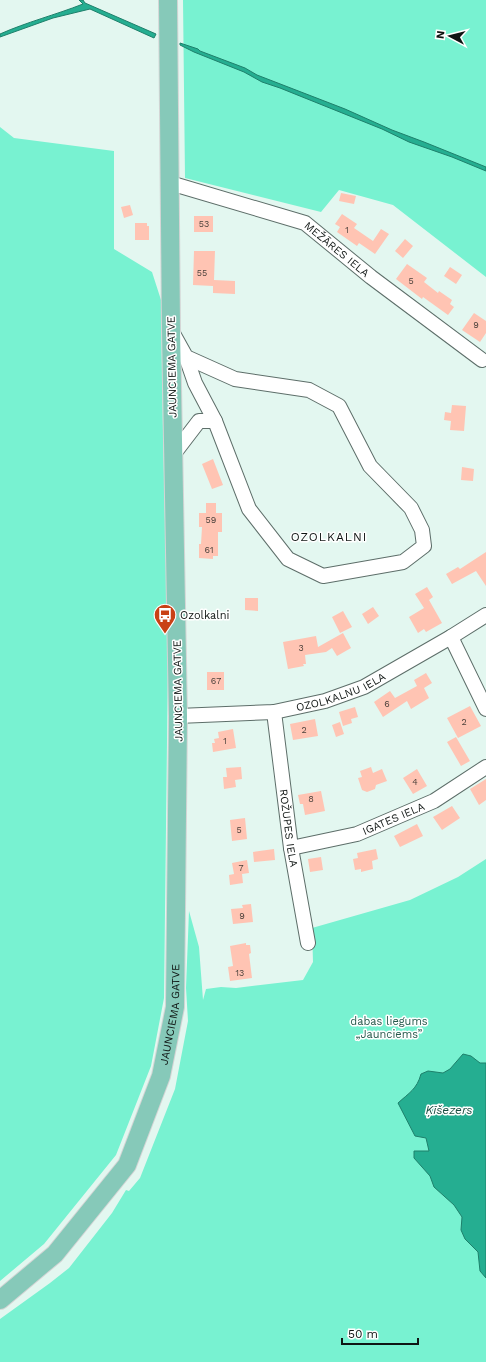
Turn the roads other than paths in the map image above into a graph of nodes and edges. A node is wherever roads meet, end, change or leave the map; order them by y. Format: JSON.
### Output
{"nodes":[{"id":1,"x":168,"y":0,"type":"edge"},
{"id":2,"x":170,"y":183,"type":"junction"},
{"id":3,"x":171,"y":330,"type":"junction"},
{"id":4,"x":186,"y":357,"type":"junction"},
{"id":5,"x":482,"y":360,"type":"dead end"},
{"id":6,"x":215,"y":421,"type":"junction"},
{"id":7,"x":173,"y":454,"type":"junction"},
{"id":8,"x":486,"y":615,"type":"edge"},
{"id":9,"x":451,"y":637,"type":"junction"},
{"id":10,"x":486,"y":709,"type":"edge"},
{"id":11,"x":274,"y":712,"type":"junction"},
{"id":12,"x":178,"y":716,"type":"junction"},
{"id":13,"x":486,"y":767,"type":"edge"},
{"id":14,"x":291,"y":848,"type":"junction"},
{"id":15,"x":308,"y":944,"type":"dead end"},
{"id":16,"x":0,"y":1300,"type":"edge"}],
"edges":[{"from":1,"to":2,"type":"main road","name":"JAUNCIEMA GATVE"},
{"from":2,"to":3,"type":"main road","name":"JAUNCIEMA GATVE"},
{"from":2,"to":5,"type":"street","name":"MEŽĀRES IELA"},
{"from":3,"to":4,"type":"street"},
{"from":3,"to":7,"type":"main road","name":"JAUNCIEMA GATVE"},
{"from":4,"to":6,"type":"street"},
{"from":4,"to":6,"type":"street"},
{"from":6,"to":7,"type":"street"},
{"from":7,"to":12,"type":"main road","name":"JAUNCIEMA GATVE"},
{"from":8,"to":9,"type":"street","name":"OZOLKALNU IELA"},
{"from":9,"to":10,"type":"street"},
{"from":9,"to":11,"type":"street","name":"OZOLKALNU IELA"},
{"from":11,"to":12,"type":"street","name":"OZOLKALNU IELA"},
{"from":11,"to":14,"type":"street","name":"ROŽUPES IELA"},
{"from":12,"to":16,"type":"main road","name":"JAUNCIEMA GATVE"},
{"from":13,"to":14,"type":"street","name":"IGATES IELA"},
{"from":14,"to":15,"type":"street","name":"ROŽUPES IELA"}]}
